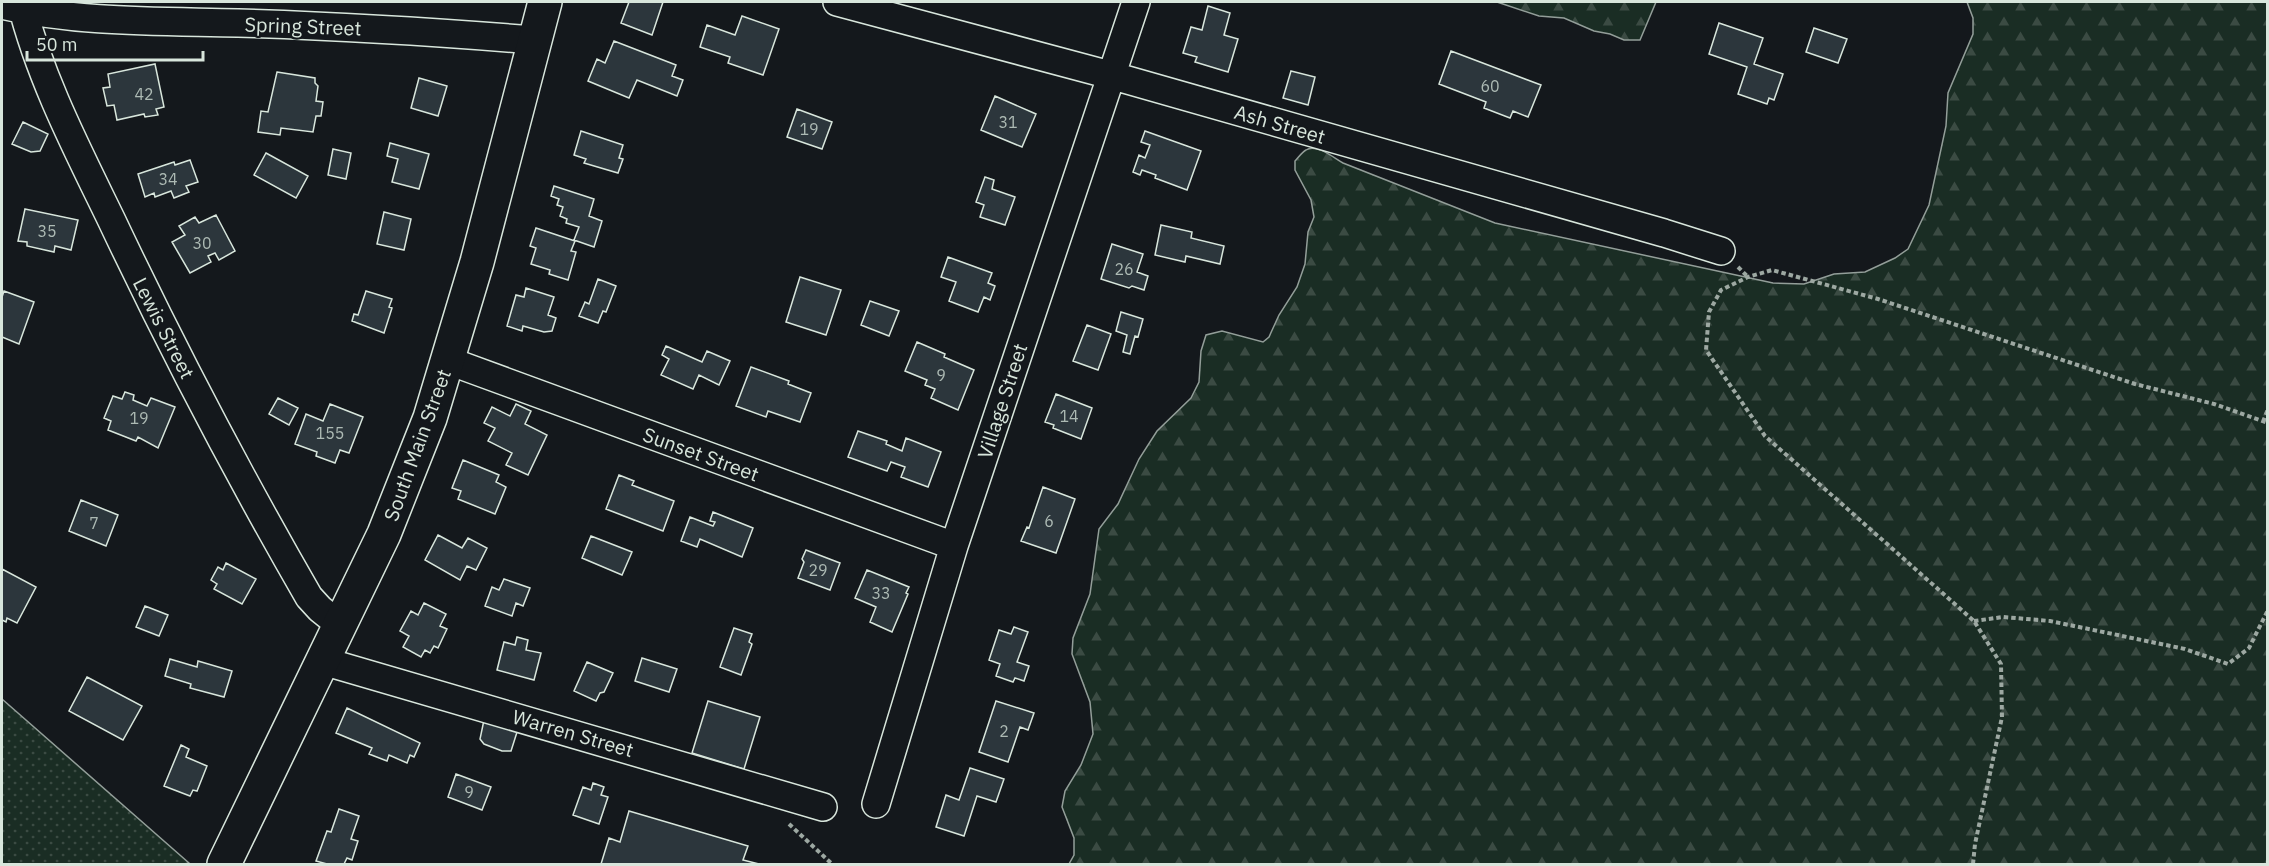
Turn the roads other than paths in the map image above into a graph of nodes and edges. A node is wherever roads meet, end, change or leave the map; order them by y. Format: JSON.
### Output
{"nodes":[{"id":1,"x":545,"y":2,"type":"edge"},
{"id":2,"x":837,"y":2,"type":"edge"},
{"id":3,"x":1136,"y":2,"type":"edge"},
{"id":4,"x":16,"y":6,"type":"edge"},
{"id":5,"x":534,"y":40,"type":"junction"},
{"id":6,"x":1110,"y":75,"type":"junction"},
{"id":7,"x":1722,"y":251,"type":"dead end"},
{"id":8,"x":448,"y":361,"type":"junction"},
{"id":9,"x":954,"y":546,"type":"junction"},
{"id":10,"x":340,"y":626,"type":"junction"},
{"id":11,"x":323,"y":661,"type":"junction"},
{"id":12,"x":876,"y":804,"type":"dead end"},
{"id":13,"x":823,"y":807,"type":"dead end"},
{"id":14,"x":224,"y":864,"type":"edge"}],
"edges":[{"from":1,"to":5,"type":"main road","name":"South Main Street"},
{"from":2,"to":6,"type":"street","name":"Ash Street"},
{"from":3,"to":6,"type":"street","name":"Village Street"},
{"from":4,"to":5,"type":"street","name":"Spring Street"},
{"from":4,"to":10,"type":"street","name":"Lewis Street"},
{"from":5,"to":8,"type":"main road","name":"South Main Street"},
{"from":6,"to":7,"type":"street","name":"Ash Street"},
{"from":6,"to":9,"type":"street","name":"Village Street"},
{"from":8,"to":9,"type":"street","name":"Sunset Street"},
{"from":8,"to":10,"type":"main road","name":"South Main Street"},
{"from":9,"to":12,"type":"street","name":"Village Street"},
{"from":10,"to":11,"type":"main road","name":"South Main Street"},
{"from":11,"to":13,"type":"street","name":"Warren Street"},
{"from":11,"to":14,"type":"main road","name":"South Main Street"}]}
